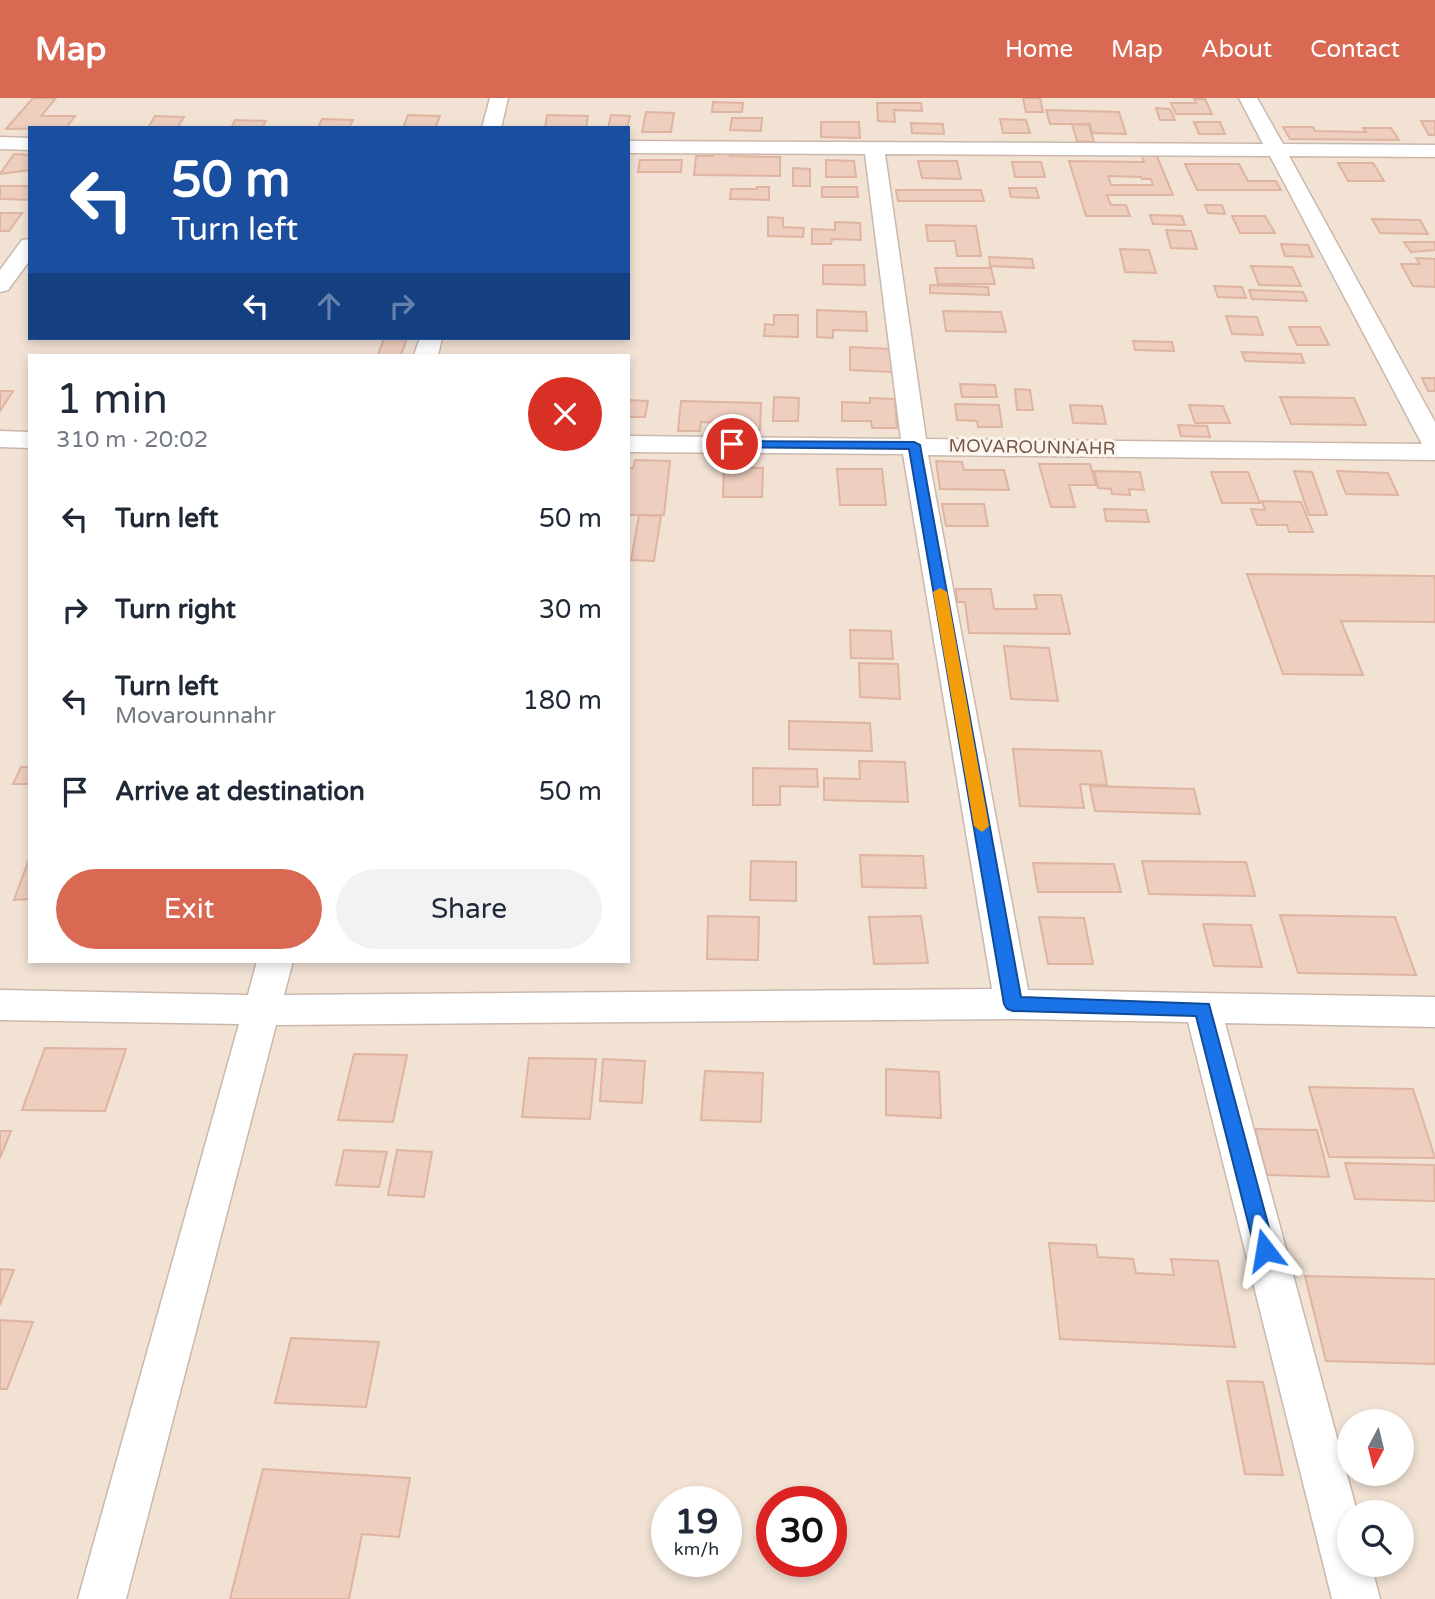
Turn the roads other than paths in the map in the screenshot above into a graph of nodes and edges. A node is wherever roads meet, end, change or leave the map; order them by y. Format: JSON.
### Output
{"nodes":[{"id":1,"x":499,"y":98,"type":"edge"},
{"id":2,"x":1248,"y":98,"type":"edge"},
{"id":3,"x":492,"y":126,"type":"edge"},
{"id":4,"x":0,"y":143,"type":"edge"},
{"id":5,"x":28,"y":144,"type":"edge"},
{"id":6,"x":630,"y":146,"type":"edge"},
{"id":7,"x":874,"y":147,"type":"junction"},
{"id":8,"x":1278,"y":150,"type":"junction"},
{"id":9,"x":1435,"y":151,"type":"edge"},
{"id":10,"x":28,"y":248,"type":"edge"},
{"id":11,"x":0,"y":285,"type":"edge"},
{"id":12,"x":0,"y":439,"type":"edge"},
{"id":13,"x":28,"y":440,"type":"edge"},
{"id":14,"x":630,"y":444,"type":"edge"},
{"id":15,"x":914,"y":445,"type":"junction"},
{"id":16,"x":1435,"y":445,"type":"edge"},
{"id":17,"x":1435,"y":452,"type":"edge"},
{"id":18,"x":275,"y":963,"type":"edge"},
{"id":19,"x":1013,"y":1004,"type":"junction"},
{"id":20,"x":0,"y":1006,"type":"edge"},
{"id":21,"x":1203,"y":1009,"type":"junction"},
{"id":22,"x":263,"y":1010,"type":"junction"},
{"id":23,"x":1435,"y":1012,"type":"edge"},
{"id":24,"x":102,"y":1599,"type":"edge"},
{"id":25,"x":1356,"y":1599,"type":"edge"}],
"edges":[{"from":1,"to":3,"type":"street"},
{"from":2,"to":8,"type":"street"},
{"from":4,"to":5,"type":"street"},
{"from":6,"to":7,"type":"street"},
{"from":7,"to":8,"type":"street"},
{"from":7,"to":15,"type":"street"},
{"from":8,"to":9,"type":"street"},
{"from":8,"to":16,"type":"street"},
{"from":10,"to":11,"type":"street"},
{"from":12,"to":13,"type":"street"},
{"from":14,"to":15,"type":"street","name":"MOVAROUNNAHR"},
{"from":15,"to":17,"type":"street","name":"MOVAROUNNAHR"},
{"from":15,"to":19,"type":"street"},
{"from":18,"to":22,"type":"street"},
{"from":19,"to":21,"type":"street"},
{"from":19,"to":22,"type":"street"},
{"from":20,"to":22,"type":"street"},
{"from":21,"to":23,"type":"street"},
{"from":21,"to":25,"type":"street"},
{"from":22,"to":24,"type":"street"}]}
